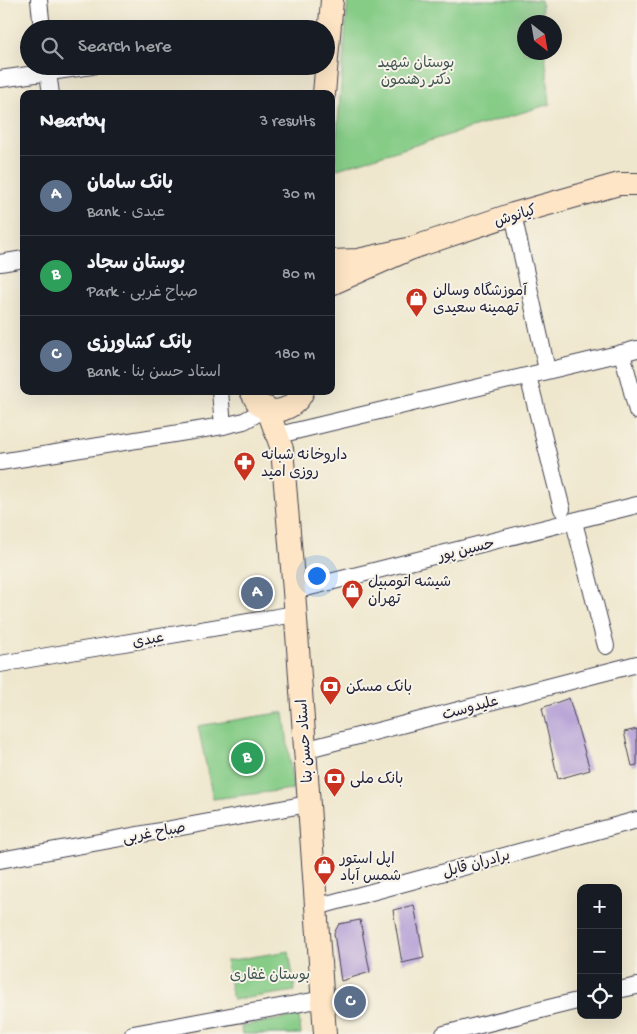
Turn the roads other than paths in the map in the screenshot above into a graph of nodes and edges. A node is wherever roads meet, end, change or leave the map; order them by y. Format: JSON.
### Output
{"nodes":[{"id":1,"x":39,"y":0,"type":"edge"},
{"id":2,"x":332,"y":0,"type":"edge"},
{"id":3,"x":41,"y":20,"type":"edge"},
{"id":4,"x":330,"y":20,"type":"edge"},
{"id":5,"x":20,"y":75,"type":"edge"},
{"id":6,"x":48,"y":75,"type":"edge"},
{"id":7,"x":325,"y":75,"type":"edge"},
{"id":8,"x":0,"y":79,"type":"edge"},
{"id":9,"x":50,"y":90,"type":"edge"},
{"id":10,"x":324,"y":90,"type":"edge"},
{"id":11,"x":637,"y":170,"type":"edge"},
{"id":12,"x":628,"y":184,"type":"edge"},
{"id":13,"x":513,"y":214,"type":"junction"},
{"id":14,"x":412,"y":248,"type":"junction"},
{"id":15,"x":20,"y":260,"type":"edge"},
{"id":16,"x":335,"y":261,"type":"edge"},
{"id":17,"x":0,"y":263,"type":"edge"},
{"id":18,"x":335,"y":282,"type":"edge"},
{"id":19,"x":629,"y":351,"type":"edge"},
{"id":20,"x":547,"y":370,"type":"junction"},
{"id":21,"x":528,"y":376,"type":"junction"},
{"id":22,"x":220,"y":395,"type":"edge"},
{"id":23,"x":253,"y":395,"type":"edge"},
{"id":24,"x":301,"y":395,"type":"edge"},
{"id":25,"x":302,"y":395,"type":"edge"},
{"id":26,"x":267,"y":408,"type":"junction"},
{"id":27,"x":637,"y":411,"type":"edge"},
{"id":28,"x":223,"y":426,"type":"junction"},
{"id":29,"x":284,"y":441,"type":"junction"},
{"id":30,"x":0,"y":462,"type":"edge"},
{"id":31,"x":637,"y":505,"type":"edge"},
{"id":32,"x":562,"y":509,"type":"dead end"},
{"id":33,"x":574,"y":522,"type":"junction"},
{"id":34,"x":294,"y":591,"type":"junction"},
{"id":35,"x":295,"y":614,"type":"junction"},
{"id":36,"x":606,"y":646,"type":"dead end"},
{"id":37,"x":0,"y":664,"type":"edge"},
{"id":38,"x":637,"y":664,"type":"edge"},
{"id":39,"x":304,"y":750,"type":"junction"},
{"id":40,"x":308,"y":804,"type":"junction"},
{"id":41,"x":637,"y":820,"type":"edge"},
{"id":42,"x":0,"y":860,"type":"edge"},
{"id":43,"x":316,"y":906,"type":"junction"},
{"id":44,"x":637,"y":986,"type":"edge"},
{"id":45,"x":622,"y":989,"type":"edge"},
{"id":46,"x":323,"y":999,"type":"junction"},
{"id":47,"x":577,"y":1001,"type":"edge"},
{"id":48,"x":133,"y":1034,"type":"edge"},
{"id":49,"x":325,"y":1034,"type":"edge"},
{"id":50,"x":444,"y":1034,"type":"edge"}],
"edges":[{"from":1,"to":3,"type":"street"},
{"from":2,"to":4,"type":"main road"},
{"from":5,"to":8,"type":"street"},
{"from":6,"to":9,"type":"street"},
{"from":7,"to":10,"type":"main road"},
{"from":11,"to":12,"type":"main road"},
{"from":12,"to":13,"type":"main road","name":"کیانوش"},
{"from":13,"to":14,"type":"main road","name":"کیانوش"},
{"from":13,"to":20,"type":"street"},
{"from":14,"to":16,"type":"main road","name":"کیانوش"},
{"from":14,"to":18,"type":"main road","name":"کیانوش"},
{"from":15,"to":17,"type":"street"},
{"from":19,"to":20,"type":"street"},
{"from":19,"to":27,"type":"street"},
{"from":20,"to":21,"type":"street"},
{"from":21,"to":29,"type":"street"},
{"from":21,"to":32,"type":"street"},
{"from":22,"to":28,"type":"street"},
{"from":23,"to":26,"type":"main road"},
{"from":24,"to":26,"type":"main road"},
{"from":25,"to":29,"type":"main road"},
{"from":26,"to":28,"type":"street"},
{"from":26,"to":29,"type":"main road"},
{"from":28,"to":30,"type":"street"},
{"from":29,"to":34,"type":"main road","name":"استاد حسن بنا"},
{"from":31,"to":33,"type":"street","name":"حسین پور"},
{"from":33,"to":34,"type":"street","name":"حسین پور"},
{"from":33,"to":36,"type":"street"},
{"from":34,"to":35,"type":"main road","name":"استاد حسن بنا"},
{"from":35,"to":37,"type":"street","name":"عبدی"},
{"from":35,"to":39,"type":"main road","name":"استاد حسن بنا"},
{"from":38,"to":39,"type":"street","name":"علیدوست"},
{"from":39,"to":40,"type":"main road","name":"استاد حسن بنا"},
{"from":40,"to":42,"type":"street","name":"صباح غربی"},
{"from":40,"to":43,"type":"main road","name":"استاد حسن بنا"},
{"from":41,"to":43,"type":"street","name":"برادران قابل"},
{"from":43,"to":46,"type":"main road","name":"استاد حسن بنا"},
{"from":44,"to":45,"type":"street"},
{"from":46,"to":48,"type":"street"},
{"from":46,"to":49,"type":"main road","name":"استاد حسن بنا"},
{"from":47,"to":50,"type":"street"}]}
